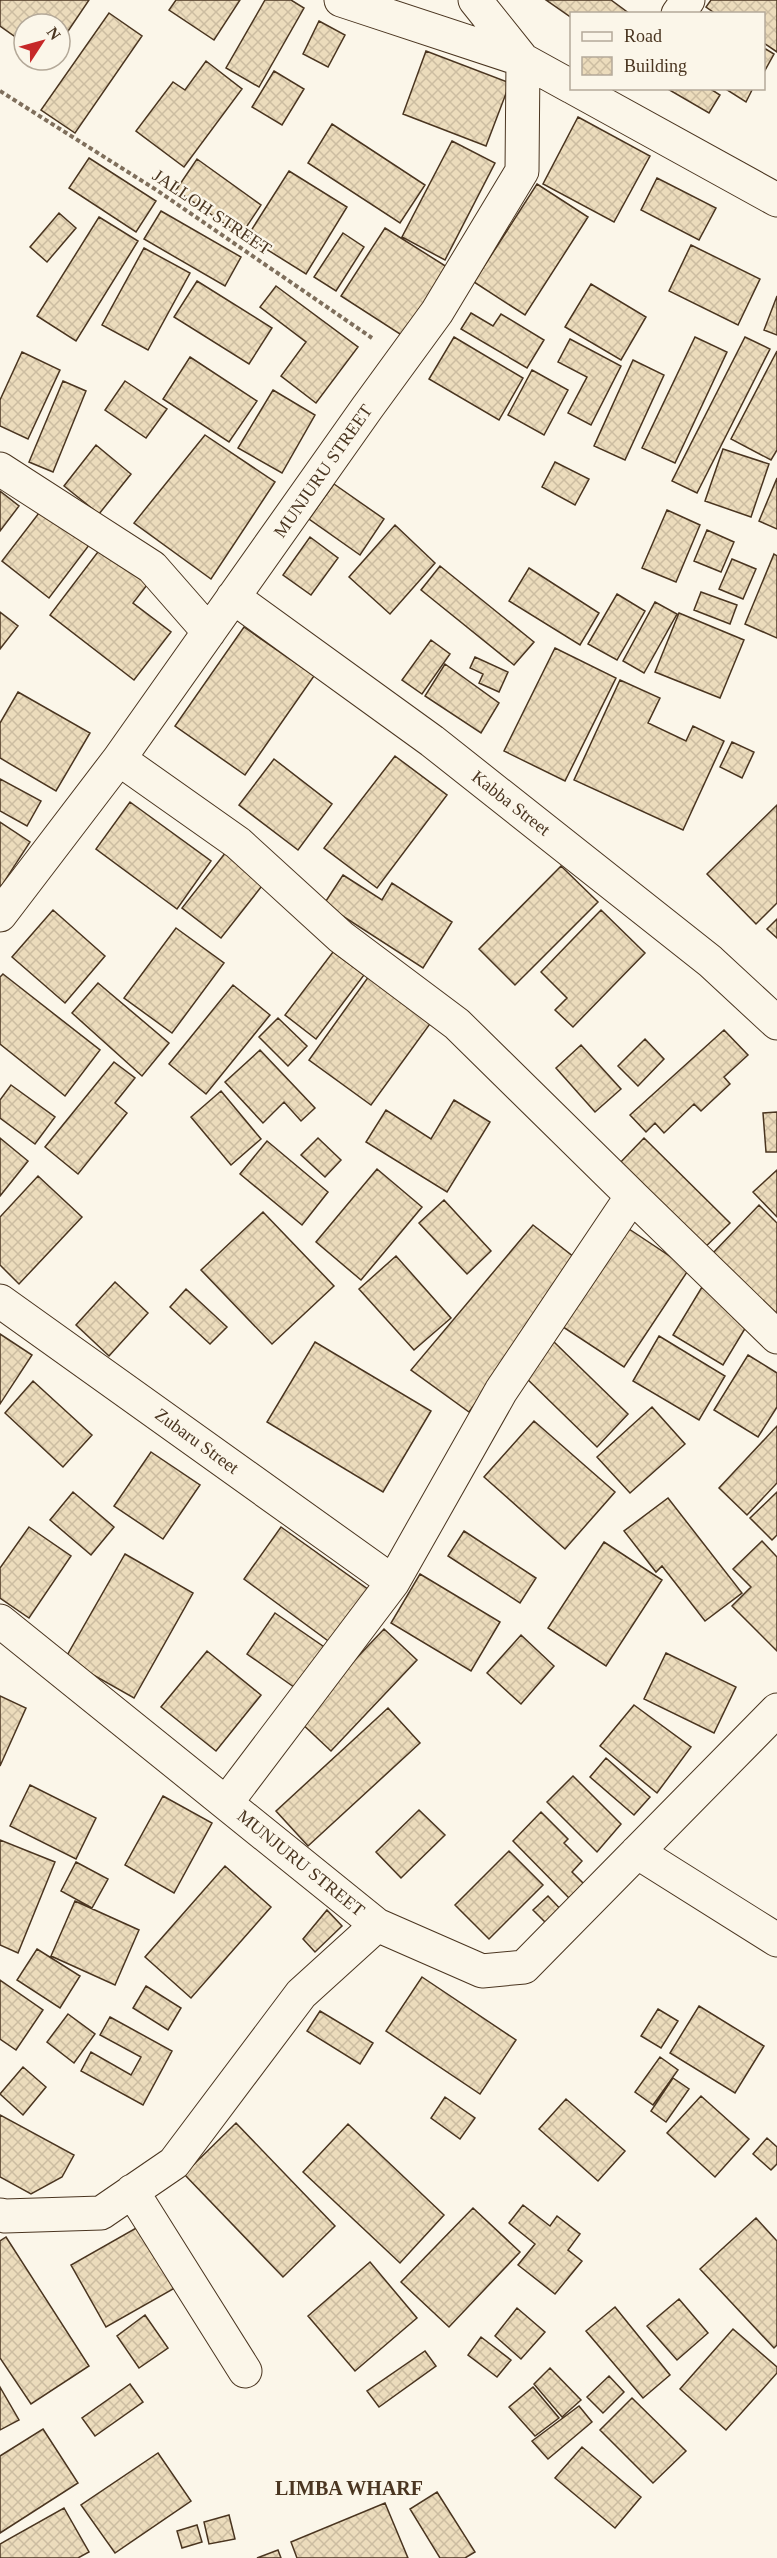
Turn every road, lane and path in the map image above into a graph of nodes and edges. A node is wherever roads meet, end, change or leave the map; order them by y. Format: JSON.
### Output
{"nodes":[{"id":1,"x":341,"y":0,"type":"edge"},
{"id":2,"x":475,"y":0,"type":"edge"},
{"id":3,"x":522,"y":60,"type":"junction"},
{"id":4,"x":570,"y":86,"type":"edge"},
{"id":5,"x":581,"y":90,"type":"edge"},
{"id":6,"x":0,"y":92,"type":"edge"},
{"id":7,"x":615,"y":98,"type":"edge"},
{"id":8,"x":777,"y":200,"type":"edge"},
{"id":9,"x":404,"y":360,"type":"junction"},
{"id":10,"x":0,"y":469,"type":"edge"},
{"id":11,"x":233,"y":597,"type":"junction"},
{"id":12,"x":209,"y":632,"type":"junction"},
{"id":13,"x":119,"y":759,"type":"junction"},
{"id":14,"x":0,"y":915,"type":"edge"},
{"id":15,"x":777,"y":1023,"type":"edge"},
{"id":16,"x":632,"y":1196,"type":"junction"},
{"id":17,"x":0,"y":1301,"type":"edge"},
{"id":18,"x":777,"y":1337,"type":"edge"},
{"id":19,"x":393,"y":1582,"type":"junction"},
{"id":20,"x":0,"y":1621,"type":"edge"},
{"id":21,"x":777,"y":1710,"type":"edge"},
{"id":22,"x":226,"y":1803,"type":"junction"},
{"id":23,"x":636,"y":1852,"type":"junction"},
{"id":24,"x":377,"y":1925,"type":"junction"},
{"id":25,"x":777,"y":1940,"type":"edge"},
{"id":26,"x":132,"y":2191,"type":"junction"},
{"id":27,"x":0,"y":2215,"type":"edge"},
{"id":28,"x":245,"y":2371,"type":"dead end"}],
"edges":[{"from":1,"to":3,"type":"street"},
{"from":2,"to":3,"type":"street"},
{"from":3,"to":4,"type":"street"},
{"from":3,"to":9,"type":"street","name":"MUNJURU STREET"},
{"from":5,"to":7,"type":"street"},
{"from":6,"to":9,"type":"path","name":"JALLOH STREET"},
{"from":7,"to":8,"type":"street"},
{"from":9,"to":11,"type":"street","name":"MUNJURU STREET"},
{"from":10,"to":12,"type":"street"},
{"from":11,"to":12,"type":"street","name":"MUNJURU STREET"},
{"from":11,"to":15,"type":"street","name":"Kabba Street"},
{"from":12,"to":13,"type":"street","name":"MUNJURU STREET"},
{"from":13,"to":14,"type":"street","name":"MUNJURU STREET"},
{"from":13,"to":16,"type":"street"},
{"from":16,"to":18,"type":"street"},
{"from":16,"to":19,"type":"street"},
{"from":17,"to":19,"type":"street","name":"Zubaru Street"},
{"from":19,"to":22,"type":"street"},
{"from":20,"to":22,"type":"street","name":"MUNJURU STREET"},
{"from":21,"to":23,"type":"street"},
{"from":22,"to":24,"type":"street","name":"MUNJURU STREET"},
{"from":23,"to":24,"type":"street"},
{"from":23,"to":25,"type":"street"},
{"from":24,"to":26,"type":"street","name":"MUNJURU STREET"},
{"from":26,"to":27,"type":"street","name":"MUNJURU STREET"},
{"from":26,"to":28,"type":"street"}]}
